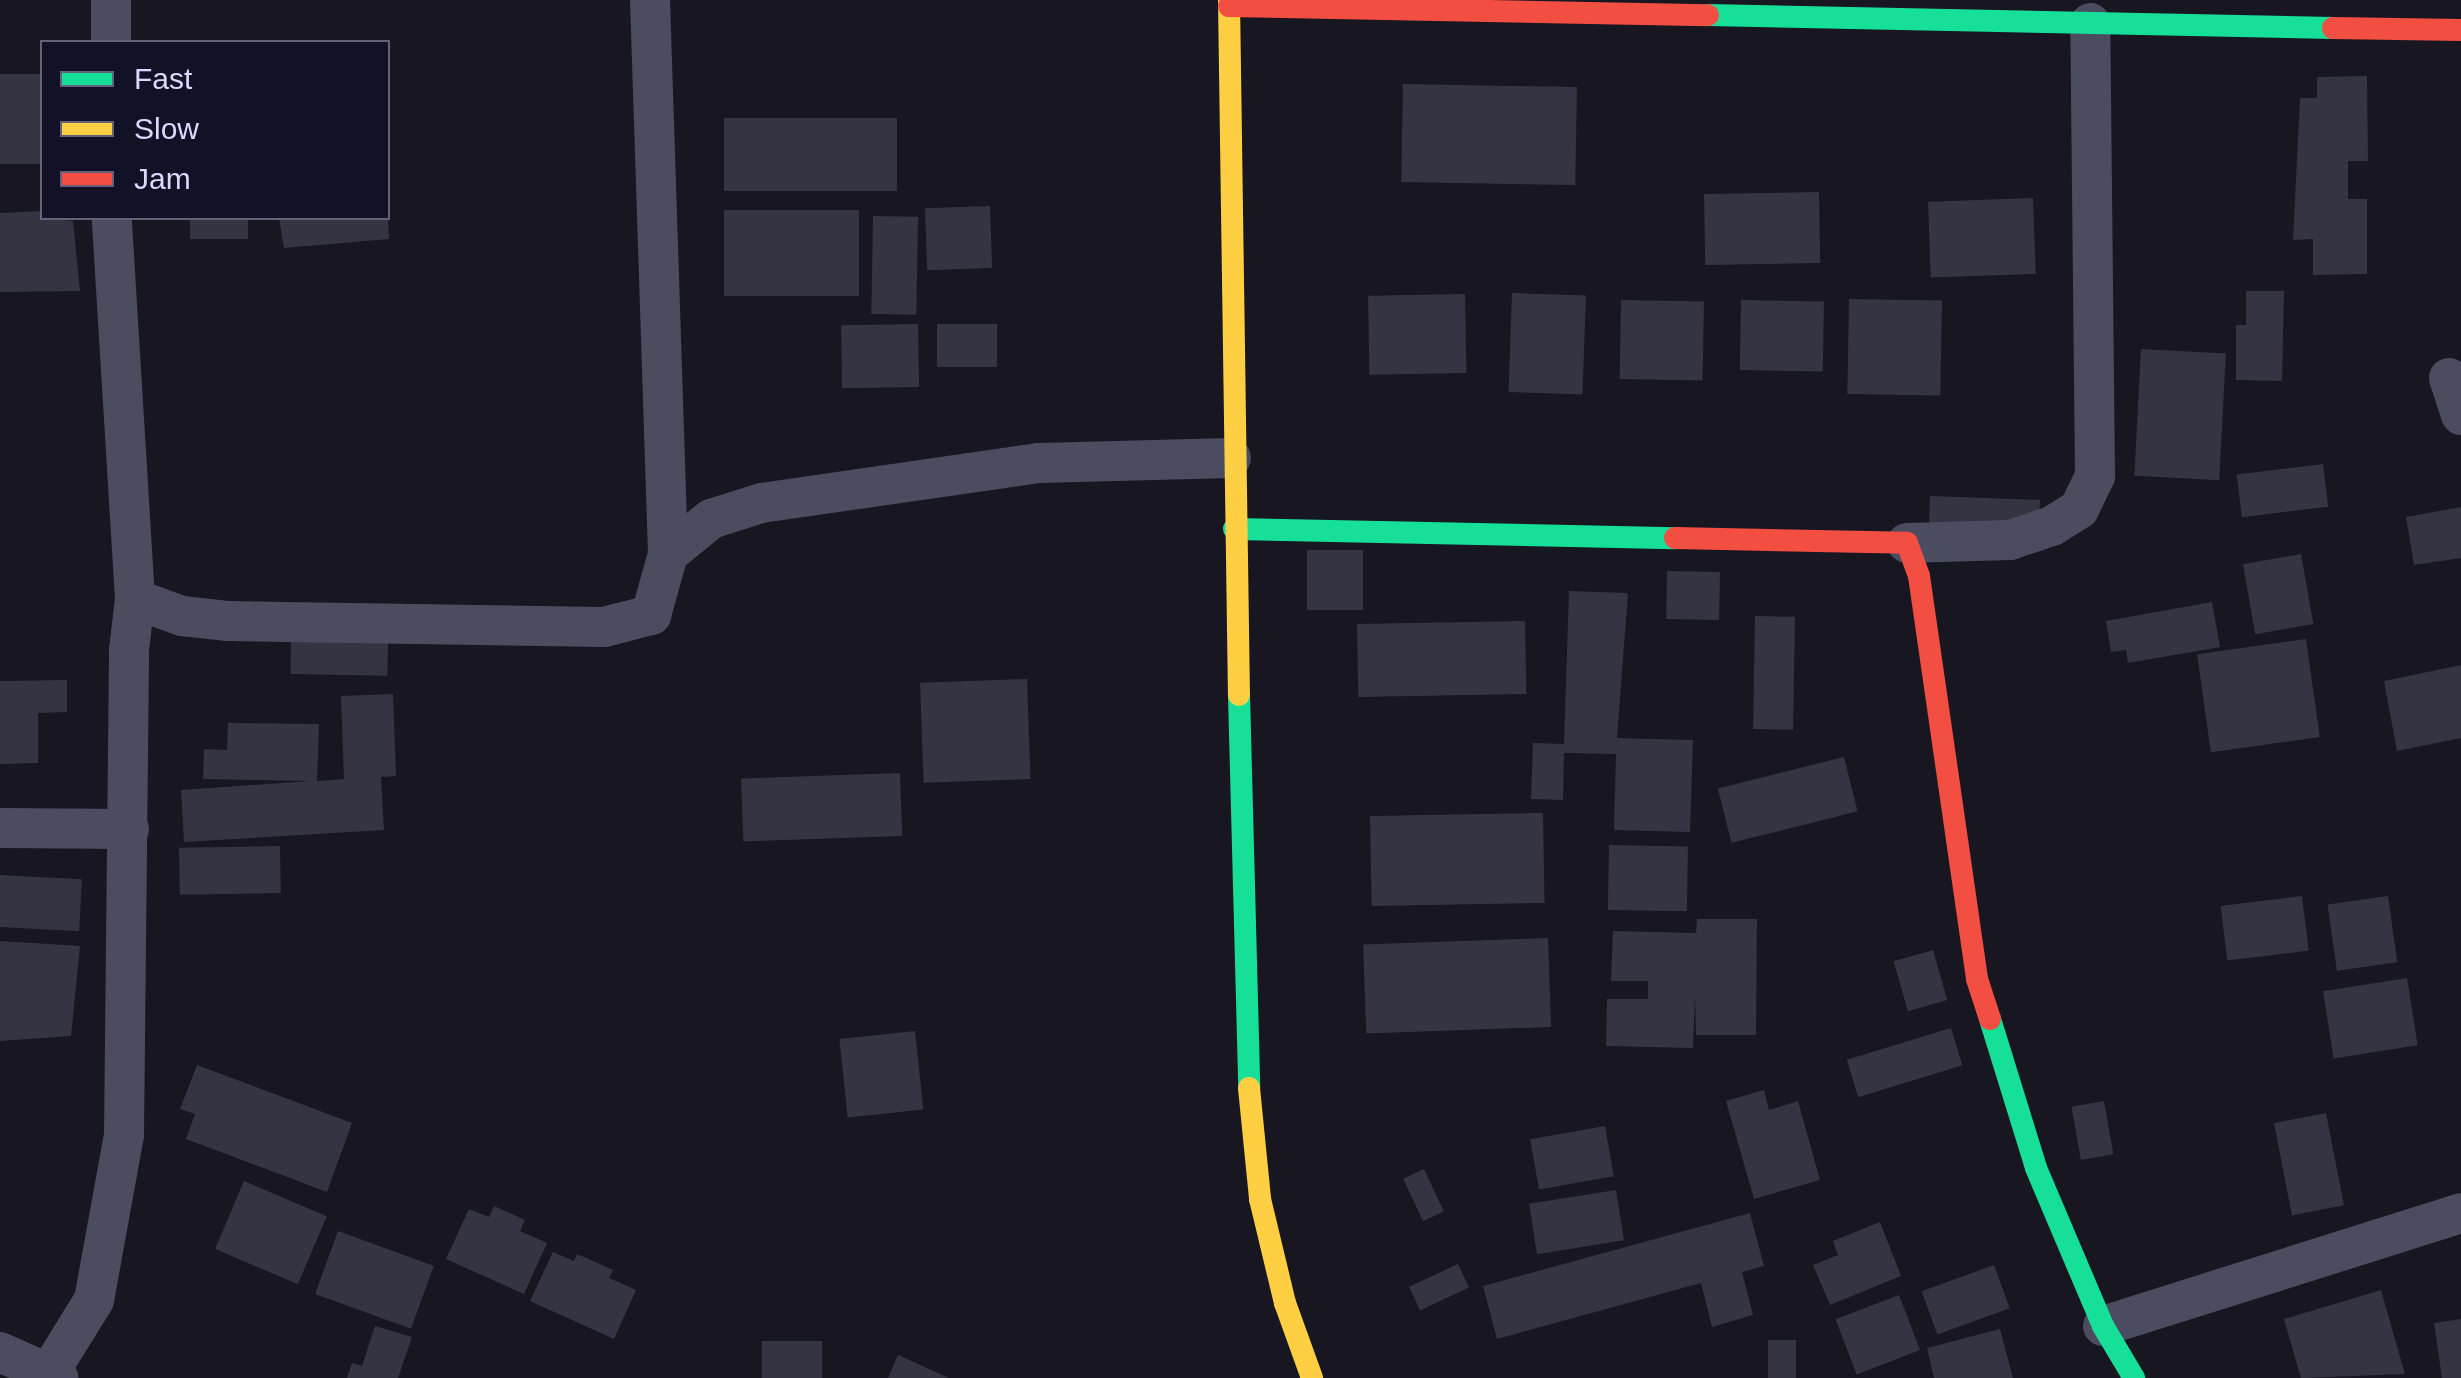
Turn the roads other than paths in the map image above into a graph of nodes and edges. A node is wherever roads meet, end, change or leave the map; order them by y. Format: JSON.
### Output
{"nodes":[{"id":1,"x":111,"y":0,"type":"edge"},
{"id":2,"x":650,"y":0,"type":"edge"},
{"id":3,"x":1229,"y":3,"type":"edge"},
{"id":4,"x":1914,"y":10,"type":"edge"},
{"id":5,"x":2090,"y":23,"type":"junction"},
{"id":6,"x":2461,"y":30,"type":"edge"},
{"id":7,"x":111,"y":40,"type":"edge"},
{"id":8,"x":112,"y":220,"type":"edge"},
{"id":9,"x":2449,"y":378,"type":"dead end"},
{"id":10,"x":2461,"y":416,"type":"edge"},
{"id":11,"x":1231,"y":458,"type":"junction"},
{"id":12,"x":1234,"y":529,"type":"junction"},
{"id":13,"x":1907,"y":543,"type":"junction"},
{"id":14,"x":668,"y":554,"type":"junction"},
{"id":15,"x":135,"y":599,"type":"junction"},
{"id":16,"x":182,"y":616,"type":"junction"},
{"id":17,"x":129,"y":650,"type":"junction"},
{"id":18,"x":0,"y":828,"type":"edge"},
{"id":19,"x":129,"y":829,"type":"junction"},
{"id":20,"x":2461,"y":1212,"type":"edge"},
{"id":21,"x":2103,"y":1326,"type":"junction"},
{"id":22,"x":0,"y":1352,"type":"edge"},
{"id":23,"x":54,"y":1374,"type":"edge"},
{"id":24,"x":1312,"y":1378,"type":"edge"},
{"id":25,"x":2134,"y":1378,"type":"edge"}],
"edges":[{"from":1,"to":7,"type":"street"},
{"from":2,"to":14,"type":"street"},
{"from":3,"to":4,"type":"street"},
{"from":3,"to":11,"type":"street"},
{"from":4,"to":5,"type":"street"},
{"from":5,"to":6,"type":"street"},
{"from":5,"to":13,"type":"street"},
{"from":8,"to":15,"type":"street"},
{"from":9,"to":10,"type":"street"},
{"from":11,"to":12,"type":"street"},
{"from":11,"to":14,"type":"street"},
{"from":12,"to":13,"type":"street"},
{"from":12,"to":24,"type":"street"},
{"from":13,"to":21,"type":"street"},
{"from":14,"to":16,"type":"street"},
{"from":15,"to":16,"type":"street"},
{"from":15,"to":17,"type":"street"},
{"from":16,"to":17,"type":"street"},
{"from":17,"to":19,"type":"street"},
{"from":18,"to":19,"type":"street"},
{"from":19,"to":23,"type":"street"},
{"from":20,"to":21,"type":"street"},
{"from":21,"to":25,"type":"street"},
{"from":22,"to":23,"type":"street"}]}
